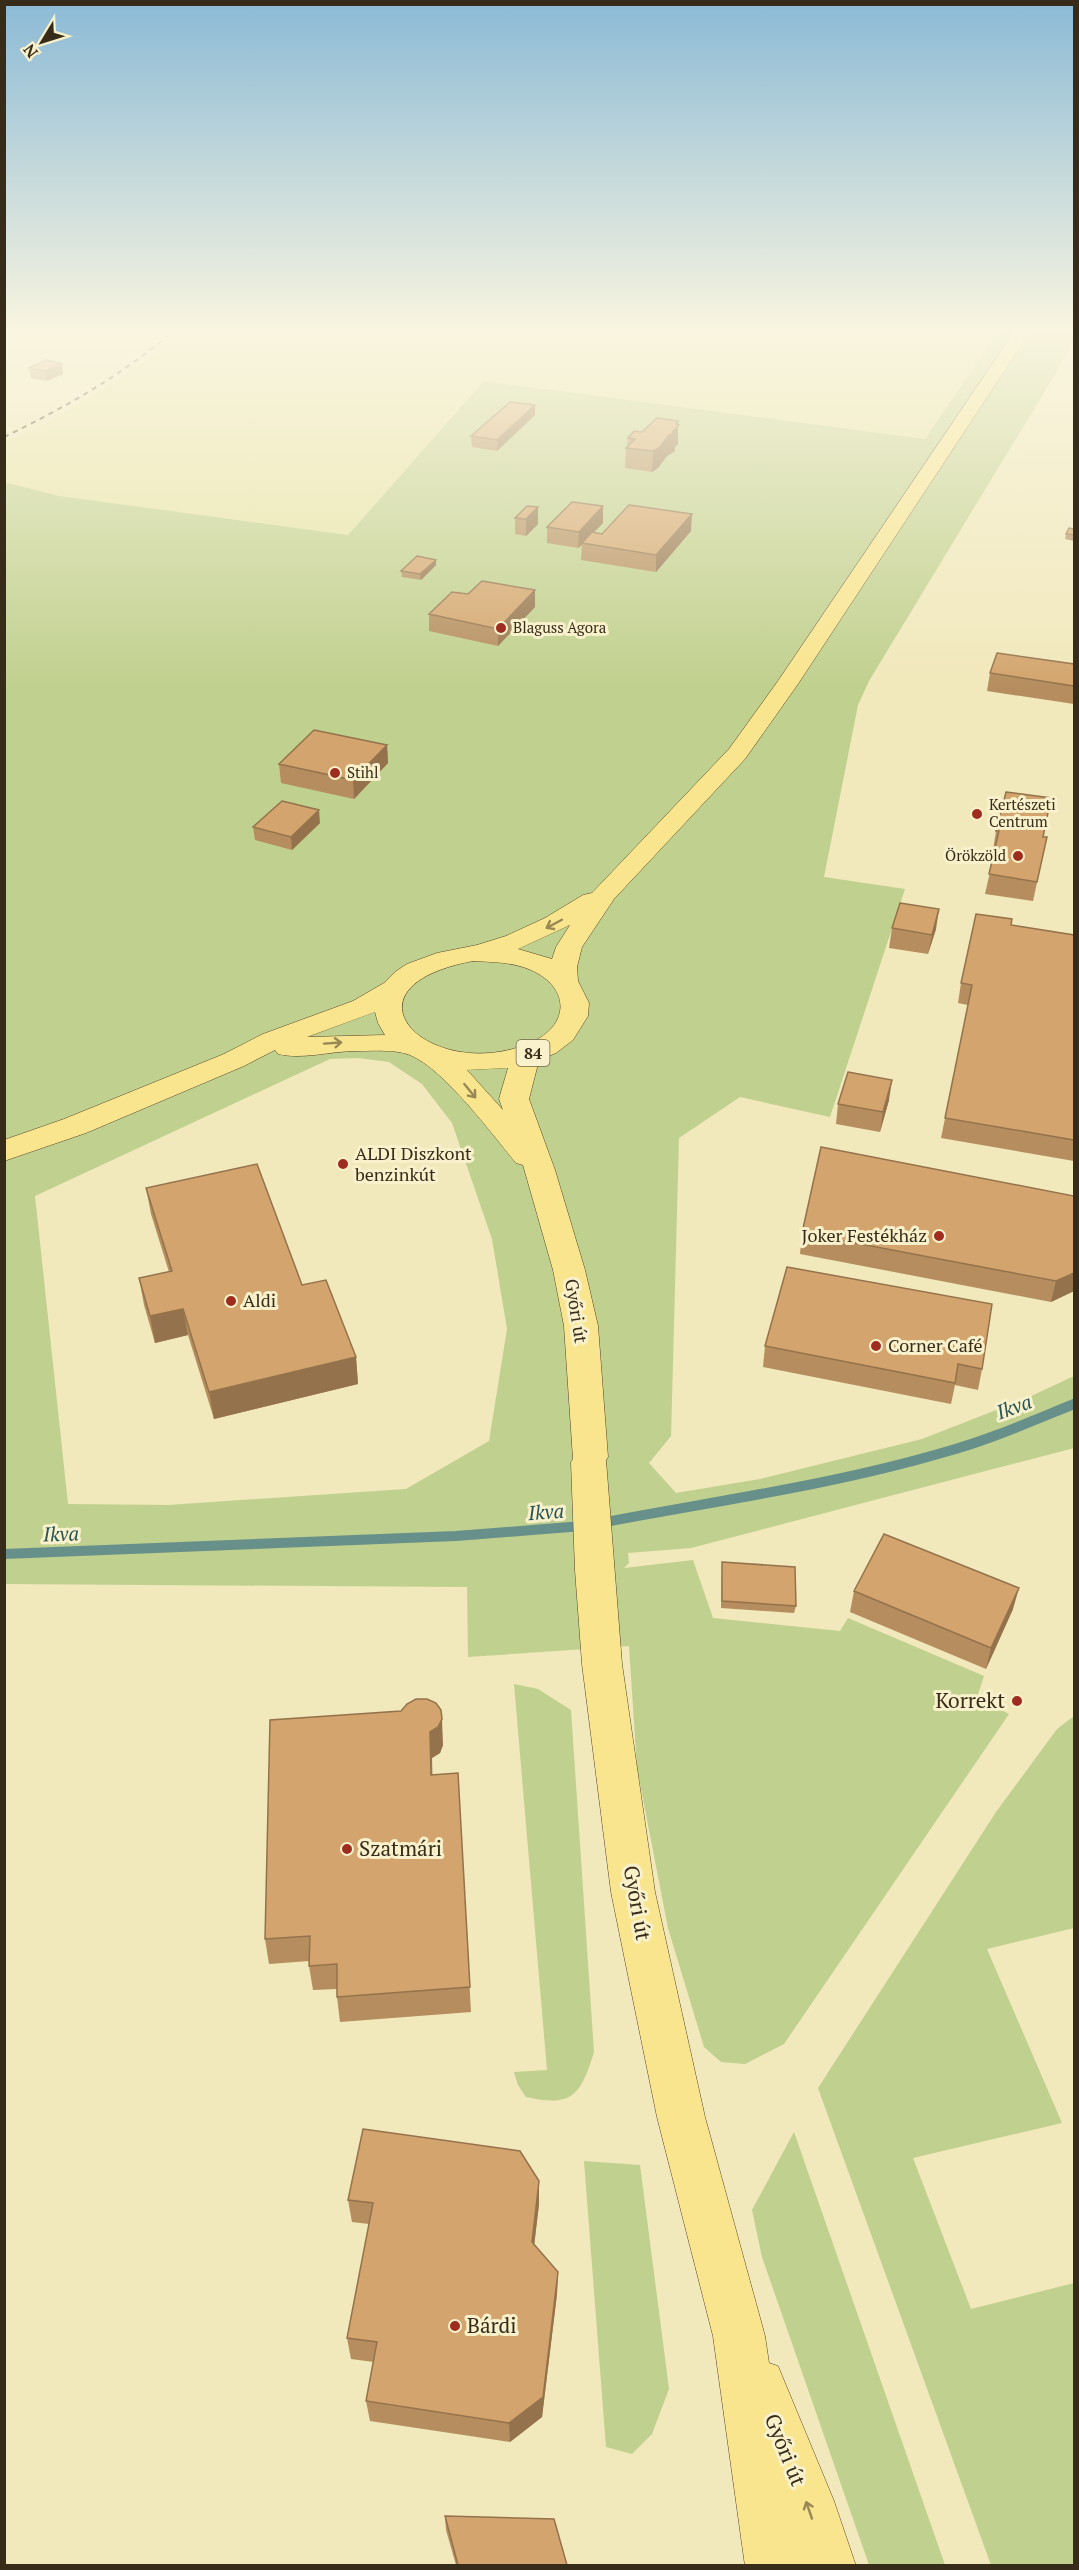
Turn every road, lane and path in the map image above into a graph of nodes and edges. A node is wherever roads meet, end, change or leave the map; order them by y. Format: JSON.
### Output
{"nodes":[{"id":1,"x":944,"y":449,"type":"edge"},
{"id":2,"x":604,"y":894,"type":"junction"},
{"id":3,"x":473,"y":953,"type":"junction"},
{"id":4,"x":565,"y":980,"type":"junction"},
{"id":5,"x":393,"y":990,"type":"junction"},
{"id":6,"x":419,"y":1049,"type":"junction"},
{"id":7,"x":526,"y":1056,"type":"junction"},
{"id":8,"x":234,"y":1060,"type":"junction"},
{"id":9,"x":4,"y":1151,"type":"edge"},
{"id":10,"x":540,"y":1170,"type":"junction"},
{"id":11,"x":739,"y":2336,"type":"junction"},
{"id":12,"x":773,"y":2565,"type":"edge"},
{"id":13,"x":828,"y":2565,"type":"edge"}],
"edges":[{"from":1,"to":2,"type":"main road","number":"84"},
{"from":2,"to":3,"type":"main road","number":"84","one_way":true},
{"from":2,"to":4,"type":"main road","number":"84"},
{"from":3,"to":4,"type":"main road","number":"84"},
{"from":3,"to":5,"type":"main road","number":"84"},
{"from":4,"to":7,"type":"main road","number":"84"},
{"from":5,"to":6,"type":"main road"},
{"from":5,"to":8,"type":"main road","number":"84"},
{"from":6,"to":7,"type":"main road","number":"84"},
{"from":8,"to":6,"type":"main road","number":"84","one_way":true},
{"from":6,"to":10,"type":"main road","name":"Győri út","one_way":true},
{"from":7,"to":10,"type":"main road","name":"Győri út"},
{"from":8,"to":9,"type":"main road","number":"84"},
{"from":10,"to":11,"type":"main road","name":"Győri út"},
{"from":11,"to":12,"type":"main road","name":"Győri út"},
{"from":13,"to":11,"type":"main road","name":"Győri út","one_way":true}]}
